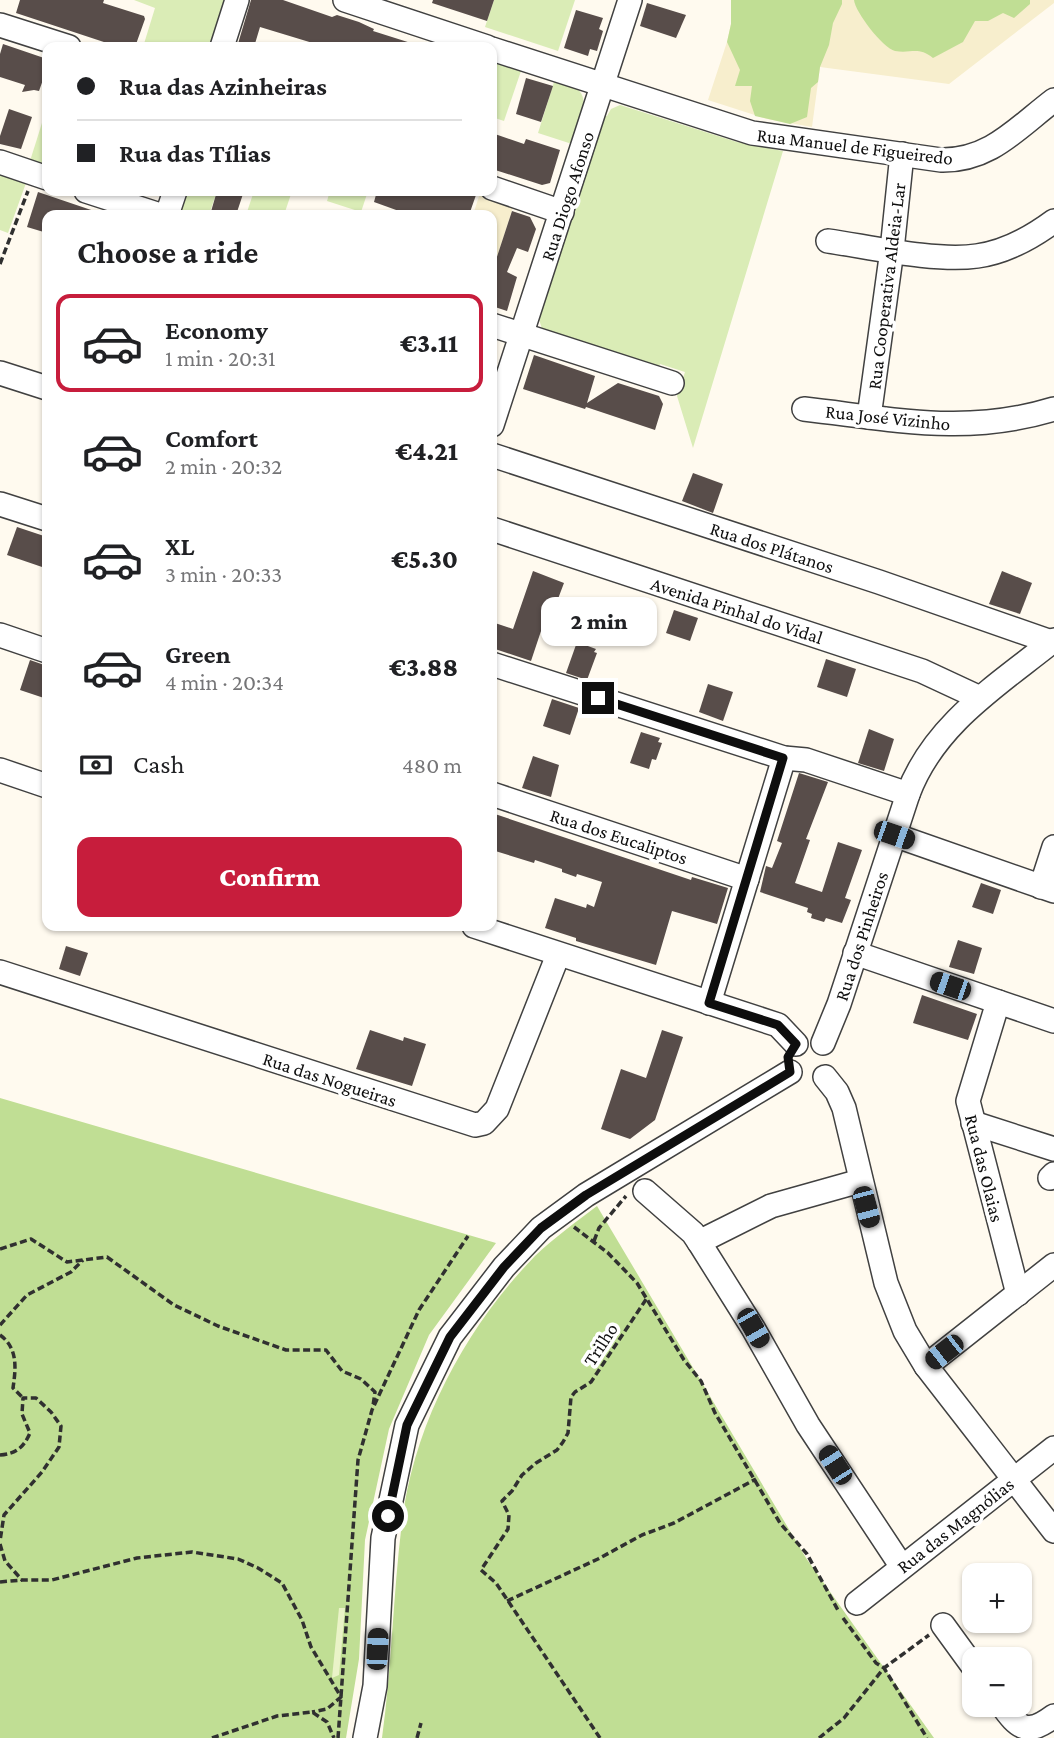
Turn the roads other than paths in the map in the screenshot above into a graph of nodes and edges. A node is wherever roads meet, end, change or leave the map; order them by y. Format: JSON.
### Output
{"nodes":[{"id":1,"x":237,"y":0,"type":"edge"},
{"id":2,"x":630,"y":0,"type":"edge"},
{"id":3,"x":356,"y":2,"type":"edge"},
{"id":4,"x":0,"y":25,"type":"edge"},
{"id":5,"x":53,"y":42,"type":"edge"},
{"id":6,"x":224,"y":42,"type":"edge"},
{"id":7,"x":472,"y":42,"type":"edge"},
{"id":8,"x":497,"y":51,"type":"edge"},
{"id":9,"x":602,"y":86,"type":"junction"},
{"id":10,"x":1054,"y":100,"type":"edge"},
{"id":11,"x":902,"y":155,"type":"junction"},
{"id":12,"x":0,"y":162,"type":"edge"},
{"id":13,"x":41,"y":176,"type":"edge"},
{"id":14,"x":497,"y":190,"type":"edge"},
{"id":15,"x":101,"y":196,"type":"edge"},
{"id":16,"x":145,"y":210,"type":"edge"},
{"id":17,"x":562,"y":212,"type":"junction"},
{"id":18,"x":1054,"y":221,"type":"edge"},
{"id":19,"x":828,"y":241,"type":"dead end"},
{"id":20,"x":892,"y":250,"type":"junction"},
{"id":21,"x":497,"y":326,"type":"edge"},
{"id":22,"x":521,"y":334,"type":"junction"},
{"id":23,"x":0,"y":373,"type":"edge"},
{"id":24,"x":672,"y":383,"type":"dead end"},
{"id":25,"x":42,"y":386,"type":"edge"},
{"id":26,"x":804,"y":409,"type":"dead end"},
{"id":27,"x":497,"y":410,"type":"edge"},
{"id":28,"x":1054,"y":410,"type":"edge"},
{"id":29,"x":869,"y":417,"type":"junction"},
{"id":30,"x":497,"y":458,"type":"edge"},
{"id":31,"x":0,"y":504,"type":"edge"},
{"id":32,"x":42,"y":517,"type":"edge"},
{"id":33,"x":497,"y":531,"type":"edge"},
{"id":34,"x":0,"y":635,"type":"edge"},
{"id":35,"x":1052,"y":641,"type":"edge"},
{"id":36,"x":42,"y":649,"type":"edge"},
{"id":37,"x":497,"y":666,"type":"edge"},
{"id":38,"x":980,"y":698,"type":"junction"},
{"id":39,"x":783,"y":758,"type":"junction"},
{"id":40,"x":0,"y":771,"type":"edge"},
{"id":41,"x":42,"y":784,"type":"edge"},
{"id":42,"x":908,"y":794,"type":"junction"},
{"id":43,"x":497,"y":796,"type":"edge"},
{"id":44,"x":894,"y":835,"type":"junction"},
{"id":45,"x":1054,"y":847,"type":"edge"},
{"id":46,"x":747,"y":879,"type":"junction"},
{"id":47,"x":1048,"y":889,"type":"edge"},
{"id":48,"x":488,"y":931,"type":"edge"},
{"id":49,"x":856,"y":953,"type":"junction"},
{"id":50,"x":558,"y":955,"type":"junction"},
{"id":51,"x":0,"y":972,"type":"edge"},
{"id":52,"x":998,"y":1002,"type":"junction"},
{"id":53,"x":709,"y":1003,"type":"junction"},
{"id":54,"x":1054,"y":1021,"type":"edge"},
{"id":55,"x":823,"y":1043,"type":"junction"},
{"id":56,"x":796,"y":1044,"type":"junction"},
{"id":57,"x":790,"y":1072,"type":"junction"},
{"id":58,"x":825,"y":1077,"type":"junction"},
{"id":59,"x":973,"y":1123,"type":"junction"},
{"id":60,"x":1054,"y":1149,"type":"edge"},
{"id":61,"x":860,"y":1181,"type":"junction"},
{"id":62,"x":635,"y":1194,"type":"road end"},
{"id":63,"x":699,"y":1242,"type":"junction"},
{"id":64,"x":1054,"y":1265,"type":"edge"},
{"id":65,"x":1018,"y":1294,"type":"junction"},
{"id":66,"x":926,"y":1366,"type":"junction"},
{"id":67,"x":1054,"y":1448,"type":"edge"},
{"id":68,"x":1014,"y":1479,"type":"junction"},
{"id":69,"x":1054,"y":1531,"type":"edge"},
{"id":70,"x":902,"y":1567,"type":"junction"},
{"id":71,"x":857,"y":1603,"type":"dead end"},
{"id":72,"x":943,"y":1625,"type":"road end"},
{"id":73,"x":962,"y":1651,"type":"edge"},
{"id":74,"x":1054,"y":1716,"type":"edge"},
{"id":75,"x":1011,"y":1717,"type":"edge"},
{"id":76,"x":365,"y":1738,"type":"edge"}],
"edges":[{"from":1,"to":6,"type":"street"},
{"from":2,"to":9,"type":"street","name":"Rua Diogo Afonso"},
{"from":3,"to":7,"type":"street"},
{"from":4,"to":5,"type":"street"},
{"from":8,"to":9,"type":"street","name":"Rua Manuel de Figueiredo"},
{"from":9,"to":11,"type":"street","name":"Rua Manuel de Figueiredo"},
{"from":9,"to":17,"type":"street","name":"Rua Diogo Afonso"},
{"from":10,"to":11,"type":"street","name":"Rua Manuel de Figueiredo"},
{"from":11,"to":20,"type":"street","name":"Rua Cooperativa Aldeia-Lar"},
{"from":12,"to":13,"type":"street"},
{"from":14,"to":17,"type":"street"},
{"from":15,"to":16,"type":"street"},
{"from":17,"to":22,"type":"street","name":"Rua Diogo Afonso"},
{"from":18,"to":20,"type":"street"},
{"from":19,"to":20,"type":"street"},
{"from":20,"to":29,"type":"street","name":"Rua Cooperativa Aldeia-Lar"},
{"from":21,"to":22,"type":"street"},
{"from":22,"to":24,"type":"street"},
{"from":22,"to":27,"type":"street","name":"Rua Diogo Afonso"},
{"from":23,"to":25,"type":"street"},
{"from":26,"to":29,"type":"street","name":"Rua José Vizinho"},
{"from":28,"to":29,"type":"street","name":"Rua José Vizinho"},
{"from":30,"to":35,"type":"street","name":"Rua dos Plátanos"},
{"from":31,"to":32,"type":"street"},
{"from":33,"to":38,"type":"street","name":"Avenida Pinhal do Vidal"},
{"from":34,"to":36,"type":"street"},
{"from":35,"to":38,"type":"street","name":"Rua dos Pinheiros"},
{"from":37,"to":39,"type":"street"},
{"from":38,"to":42,"type":"street","name":"Rua dos Pinheiros"},
{"from":39,"to":42,"type":"street"},
{"from":39,"to":46,"type":"street"},
{"from":40,"to":41,"type":"street"},
{"from":42,"to":44,"type":"street","name":"Rua dos Pinheiros"},
{"from":43,"to":46,"type":"street","name":"Rua dos Eucaliptos"},
{"from":44,"to":47,"type":"street"},
{"from":44,"to":49,"type":"street","name":"Rua dos Pinheiros"},
{"from":45,"to":47,"type":"street"},
{"from":46,"to":53,"type":"street"},
{"from":48,"to":50,"type":"street"},
{"from":49,"to":52,"type":"street"},
{"from":49,"to":55,"type":"street","name":"Rua dos Pinheiros"},
{"from":50,"to":51,"type":"street","name":"Rua das Nogueiras"},
{"from":50,"to":53,"type":"street"},
{"from":52,"to":54,"type":"street"},
{"from":52,"to":59,"type":"street","name":"Rua das Olaias"},
{"from":53,"to":56,"type":"street"},
{"from":55,"to":56,"type":"street"},
{"from":55,"to":58,"type":"street"},
{"from":56,"to":57,"type":"street"},
{"from":57,"to":58,"type":"street"},
{"from":57,"to":76,"type":"street"},
{"from":58,"to":61,"type":"street"},
{"from":59,"to":60,"type":"street"},
{"from":59,"to":65,"type":"street","name":"Rua das Olaias"},
{"from":61,"to":63,"type":"street"},
{"from":61,"to":66,"type":"street"},
{"from":62,"to":63,"type":"street"},
{"from":63,"to":70,"type":"street"},
{"from":64,"to":65,"type":"street"},
{"from":65,"to":66,"type":"street"},
{"from":66,"to":68,"type":"street"},
{"from":67,"to":68,"type":"street","name":"Rua das Magnólias"},
{"from":68,"to":69,"type":"street"},
{"from":68,"to":70,"type":"street","name":"Rua das Magnólias"},
{"from":70,"to":71,"type":"street","name":"Rua das Magnólias"},
{"from":72,"to":73,"type":"street"},
{"from":74,"to":75,"type":"street"}]}
